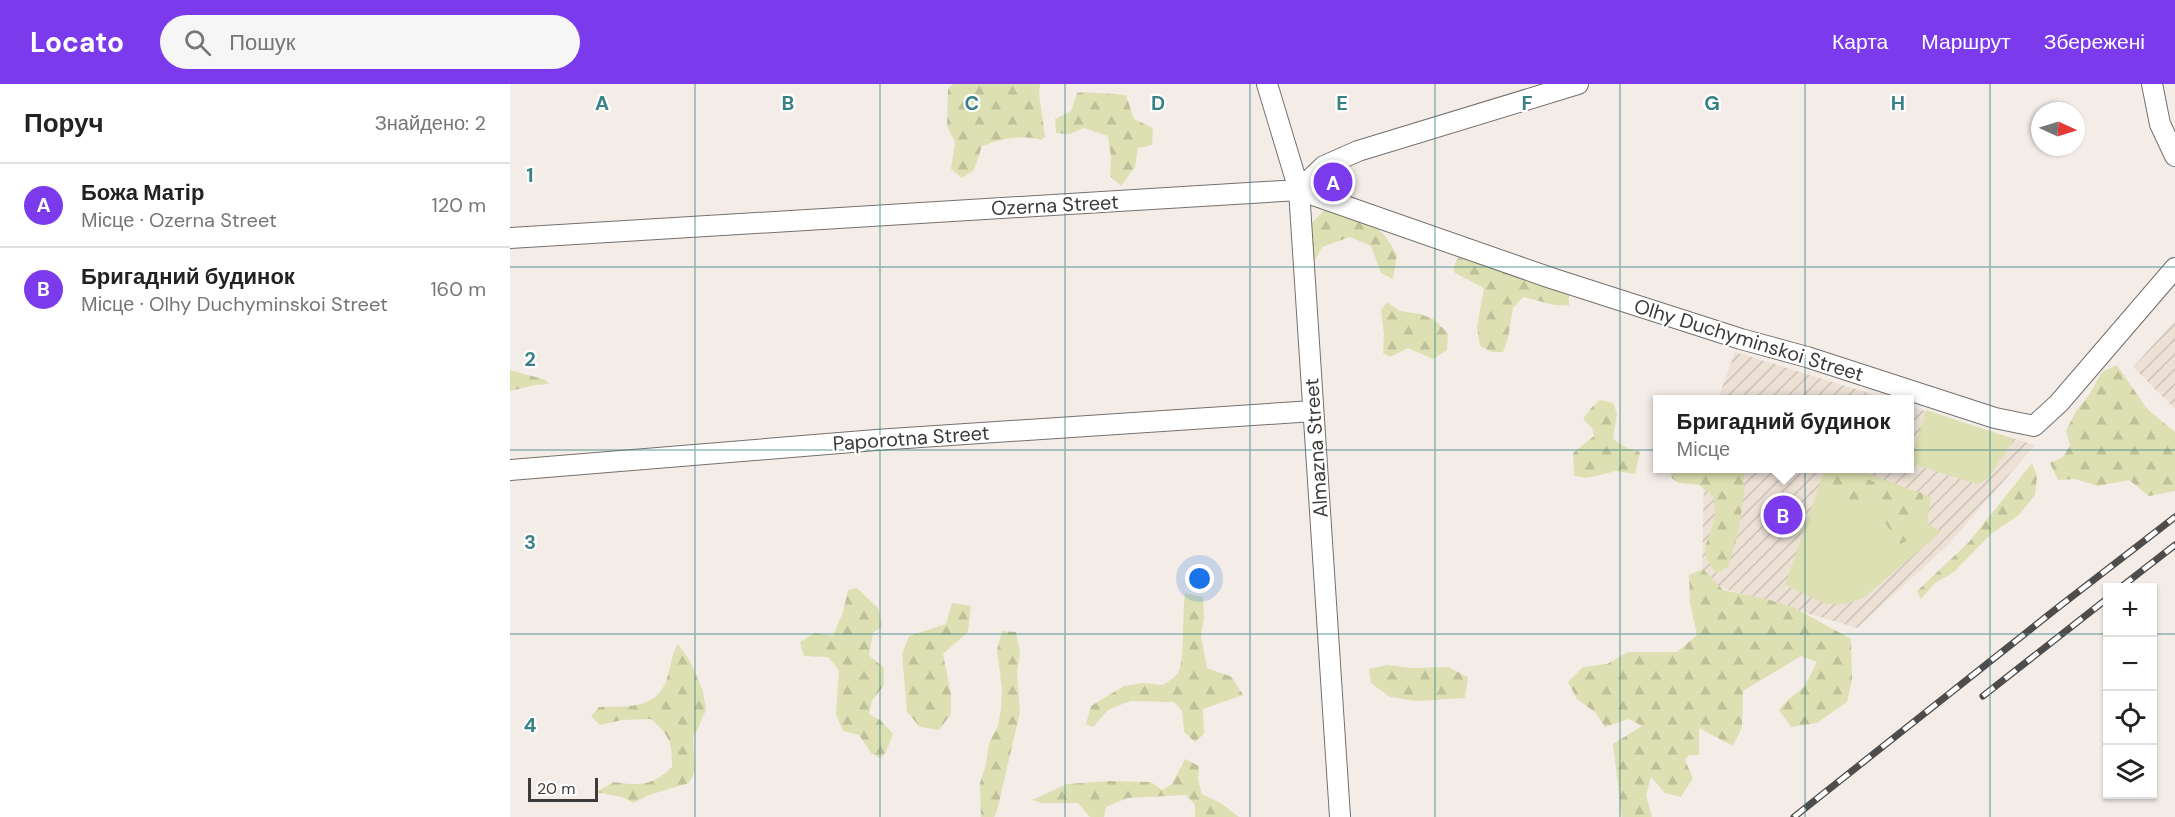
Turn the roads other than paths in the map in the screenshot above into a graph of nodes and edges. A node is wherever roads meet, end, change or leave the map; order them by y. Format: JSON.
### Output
{"nodes":[{"id":1,"x":1267,"y":84,"type":"edge"},
{"id":2,"x":1578,"y":84,"type":"edge"},
{"id":3,"x":2152,"y":84,"type":"edge"},
{"id":4,"x":2175,"y":156,"type":"edge"},
{"id":5,"x":1299,"y":190,"type":"junction"},
{"id":6,"x":510,"y":238,"type":"edge"},
{"id":7,"x":2175,"y":268,"type":"edge"},
{"id":8,"x":1313,"y":411,"type":"junction"},
{"id":9,"x":510,"y":470,"type":"edge"},
{"id":10,"x":1340,"y":817,"type":"edge"}],
"edges":[{"from":1,"to":5,"type":"street","name":"Almazna Street"},
{"from":2,"to":5,"type":"street"},
{"from":3,"to":4,"type":"street"},
{"from":5,"to":6,"type":"street","name":"Ozerna Street"},
{"from":5,"to":7,"type":"street","name":"Olhy Duchyminskoi Street"},
{"from":5,"to":8,"type":"street","name":"Almazna Street"},
{"from":8,"to":9,"type":"street","name":"Paporotna Street"},
{"from":8,"to":10,"type":"street","name":"Almazna Street"}]}
